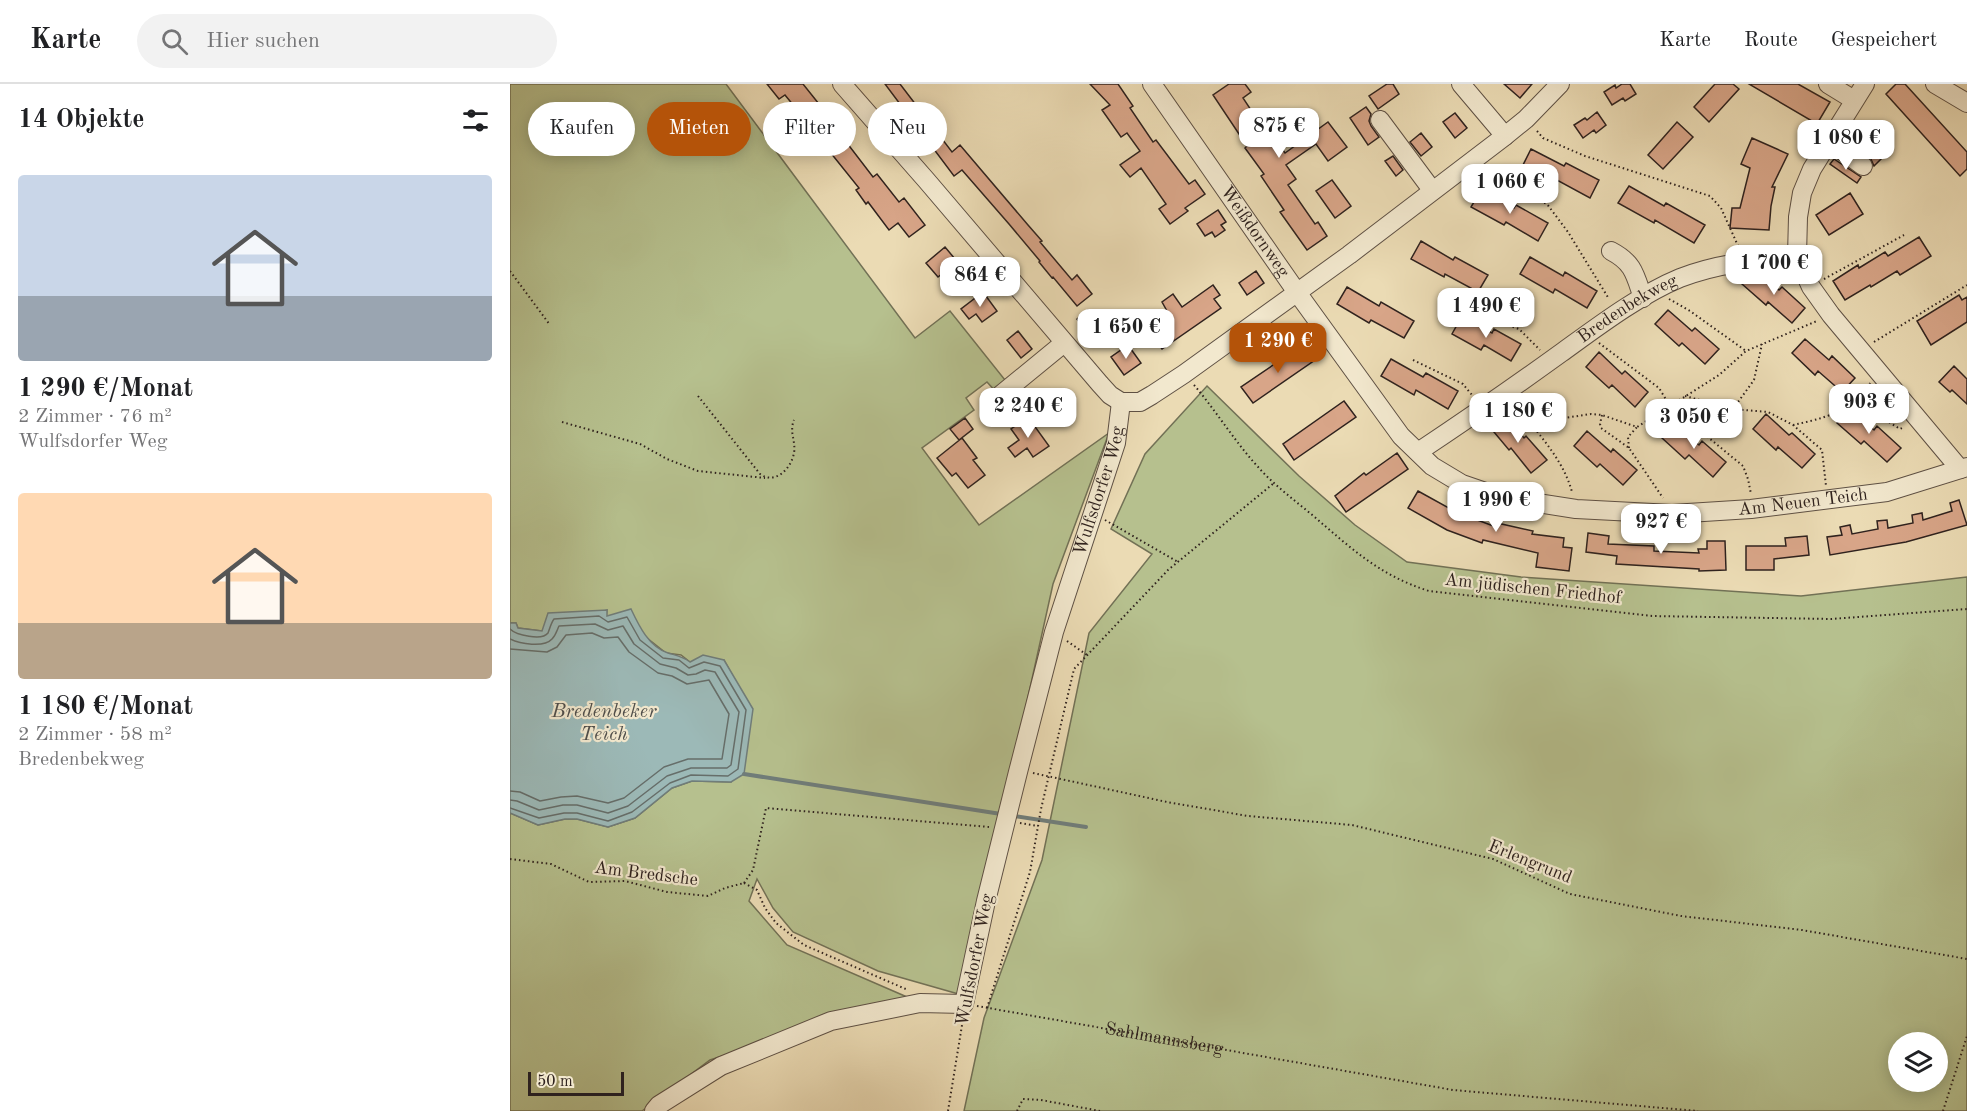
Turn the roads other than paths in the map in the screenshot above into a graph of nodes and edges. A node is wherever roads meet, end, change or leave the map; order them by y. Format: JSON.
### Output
{"nodes":[{"id":1,"x":842,"y":84,"type":"edge"},
{"id":2,"x":1152,"y":84,"type":"edge"},
{"id":3,"x":1461,"y":84,"type":"edge"},
{"id":4,"x":1560,"y":84,"type":"edge"},
{"id":5,"x":1828,"y":84,"type":"edge"},
{"id":6,"x":1865,"y":84,"type":"edge"},
{"id":7,"x":1935,"y":84,"type":"edge"},
{"id":8,"x":1854,"y":100,"type":"junction"},
{"id":9,"x":1967,"y":104,"type":"edge"},
{"id":10,"x":1380,"y":120,"type":"dead end"},
{"id":11,"x":1504,"y":136,"type":"junction"},
{"id":12,"x":1828,"y":141,"type":"junction"},
{"id":13,"x":1863,"y":166,"type":"dead end"},
{"id":14,"x":1432,"y":190,"type":"junction"},
{"id":15,"x":1611,"y":251,"type":"dead end"},
{"id":16,"x":1797,"y":256,"type":"junction"},
{"id":17,"x":1296,"y":291,"type":"junction"},
{"id":18,"x":1650,"y":294,"type":"junction"},
{"id":19,"x":1064,"y":343,"type":"junction"},
{"id":20,"x":992,"y":402,"type":"dead end"},
{"id":21,"x":1121,"y":402,"type":"junction"},
{"id":22,"x":1418,"y":452,"type":"junction"},
{"id":23,"x":1964,"y":468,"type":"edge"},
{"id":24,"x":654,"y":1111,"type":"edge"}],
"edges":[{"from":1,"to":19,"type":"street"},
{"from":2,"to":17,"type":"street","name":"Weißdornweg"},
{"from":3,"to":11,"type":"street"},
{"from":4,"to":11,"type":"street","name":"Wulfsdorfer Weg"},
{"from":5,"to":8,"type":"street"},
{"from":6,"to":8,"type":"street"},
{"from":7,"to":9,"type":"street"},
{"from":8,"to":12,"type":"street"},
{"from":10,"to":14,"type":"street"},
{"from":11,"to":14,"type":"street","name":"Wulfsdorfer Weg"},
{"from":12,"to":13,"type":"street"},
{"from":12,"to":16,"type":"street"},
{"from":14,"to":17,"type":"street","name":"Wulfsdorfer Weg"},
{"from":15,"to":18,"type":"street"},
{"from":16,"to":18,"type":"street","name":"Bredenbekweg"},
{"from":16,"to":23,"type":"street"},
{"from":17,"to":21,"type":"street","name":"Wulfsdorfer Weg"},
{"from":17,"to":22,"type":"street","name":"Am Neuen Teich"},
{"from":18,"to":22,"type":"street","name":"Bredenbekweg"},
{"from":19,"to":20,"type":"street"},
{"from":19,"to":21,"type":"street"},
{"from":21,"to":24,"type":"street","name":"Wulfsdorfer Weg"},
{"from":22,"to":23,"type":"street","name":"Am Neuen Teich"}]}
